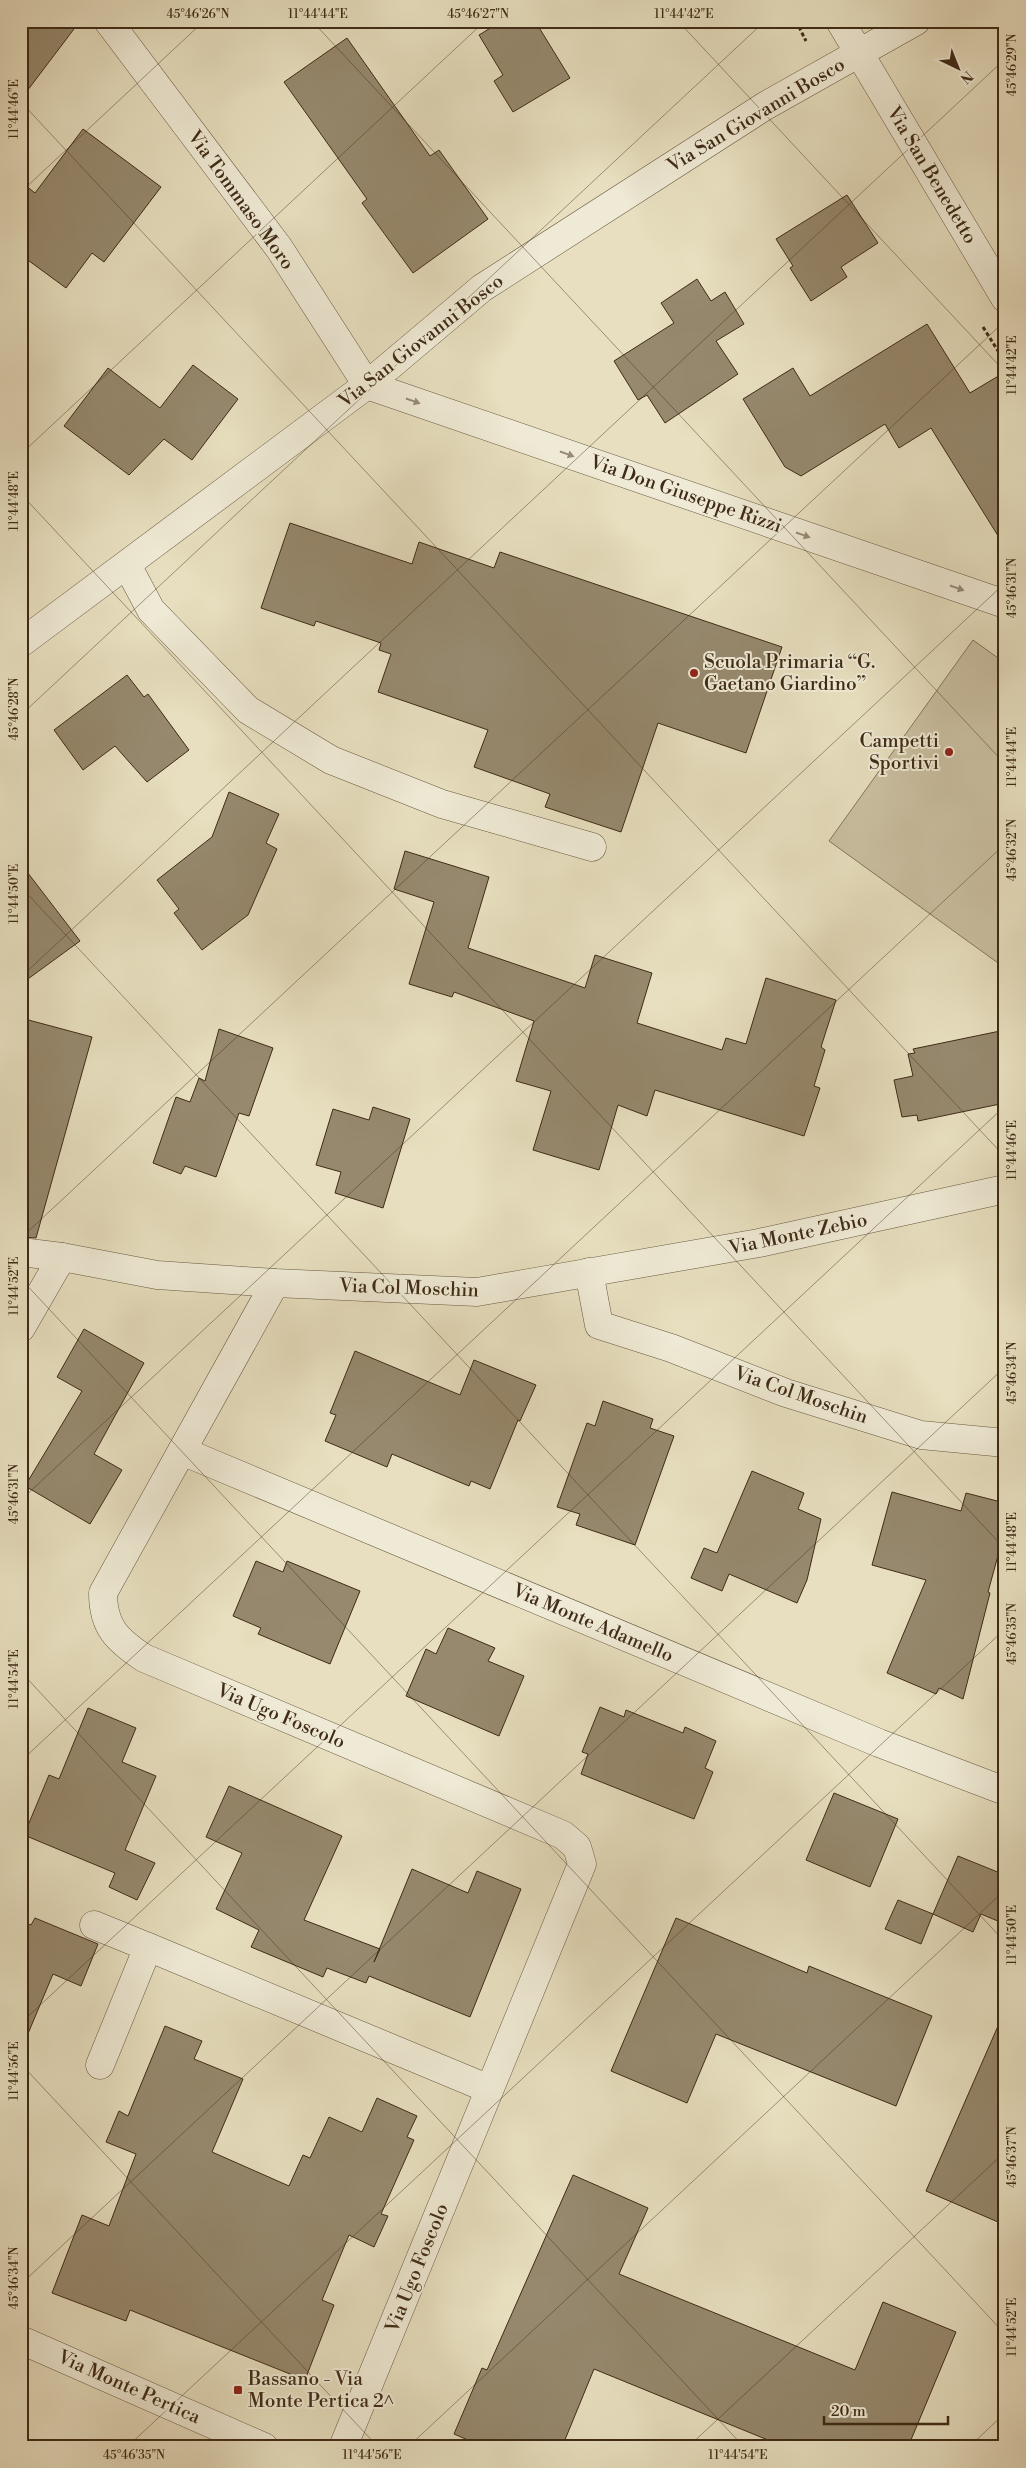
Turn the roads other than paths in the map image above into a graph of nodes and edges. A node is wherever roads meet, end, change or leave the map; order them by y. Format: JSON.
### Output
{"nodes":[{"id":1,"x":108,"y":21,"type":"edge"},
{"id":2,"x":840,"y":21,"type":"edge"},
{"id":3,"x":916,"y":21,"type":"edge"},
{"id":4,"x":859,"y":53,"type":"junction"},
{"id":5,"x":1005,"y":298,"type":"edge"},
{"id":6,"x":367,"y":385,"type":"junction"},
{"id":7,"x":127,"y":566,"type":"junction"},
{"id":8,"x":1005,"y":604,"type":"edge"},
{"id":9,"x":21,"y":642,"type":"edge"},
{"id":10,"x":592,"y":847,"type":"dead end"},
{"id":11,"x":1005,"y":1189,"type":"edge"},
{"id":12,"x":21,"y":1252,"type":"edge"},
{"id":13,"x":62,"y":1257,"type":"junction"},
{"id":14,"x":589,"y":1272,"type":"junction"},
{"id":15,"x":275,"y":1283,"type":"junction"},
{"id":16,"x":21,"y":1328,"type":"edge"},
{"id":17,"x":1005,"y":1444,"type":"edge"},
{"id":18,"x":182,"y":1451,"type":"junction"},
{"id":19,"x":1005,"y":1791,"type":"edge"},
{"id":20,"x":94,"y":1925,"type":"dead end"},
{"id":21,"x":148,"y":1947,"type":"junction"},
{"id":22,"x":100,"y":2065,"type":"dead end"},
{"id":23,"x":489,"y":2090,"type":"junction"},
{"id":24,"x":21,"y":2340,"type":"edge"},
{"id":25,"x":264,"y":2447,"type":"edge"},
{"id":26,"x":343,"y":2447,"type":"edge"}],
"edges":[{"from":1,"to":6,"type":"street","name":"Via Tommaso Moro"},
{"from":2,"to":4,"type":"street","name":"Via San Benedetto"},
{"from":3,"to":4,"type":"street","name":"Via San Giovanni Bosco"},
{"from":4,"to":5,"type":"street","name":"Via San Benedetto"},
{"from":4,"to":6,"type":"street","name":"Via San Giovanni Bosco"},
{"from":6,"to":7,"type":"street","name":"Via San Giovanni Bosco"},
{"from":6,"to":8,"type":"street","name":"Via Don Giuseppe Rizzi","one_way":true},
{"from":7,"to":9,"type":"street","name":"Via San Giovanni Bosco"},
{"from":7,"to":10,"type":"street"},
{"from":11,"to":14,"type":"street","name":"Via Monte Zebio"},
{"from":12,"to":13,"type":"street","name":"Via Col Moschin"},
{"from":13,"to":15,"type":"street","name":"Via Col Moschin"},
{"from":13,"to":16,"type":"street"},
{"from":14,"to":15,"type":"street","name":"Via Col Moschin"},
{"from":14,"to":17,"type":"street","name":"Via Col Moschin"},
{"from":15,"to":18,"type":"street","name":"Via Ugo Foscolo"},
{"from":18,"to":19,"type":"street","name":"Via Monte Adamello"},
{"from":18,"to":23,"type":"street","name":"Via Ugo Foscolo"},
{"from":20,"to":21,"type":"street"},
{"from":21,"to":22,"type":"street"},
{"from":21,"to":23,"type":"street"},
{"from":23,"to":26,"type":"street","name":"Via Ugo Foscolo"},
{"from":24,"to":25,"type":"street","name":"Via Monte Pertica"}]}
